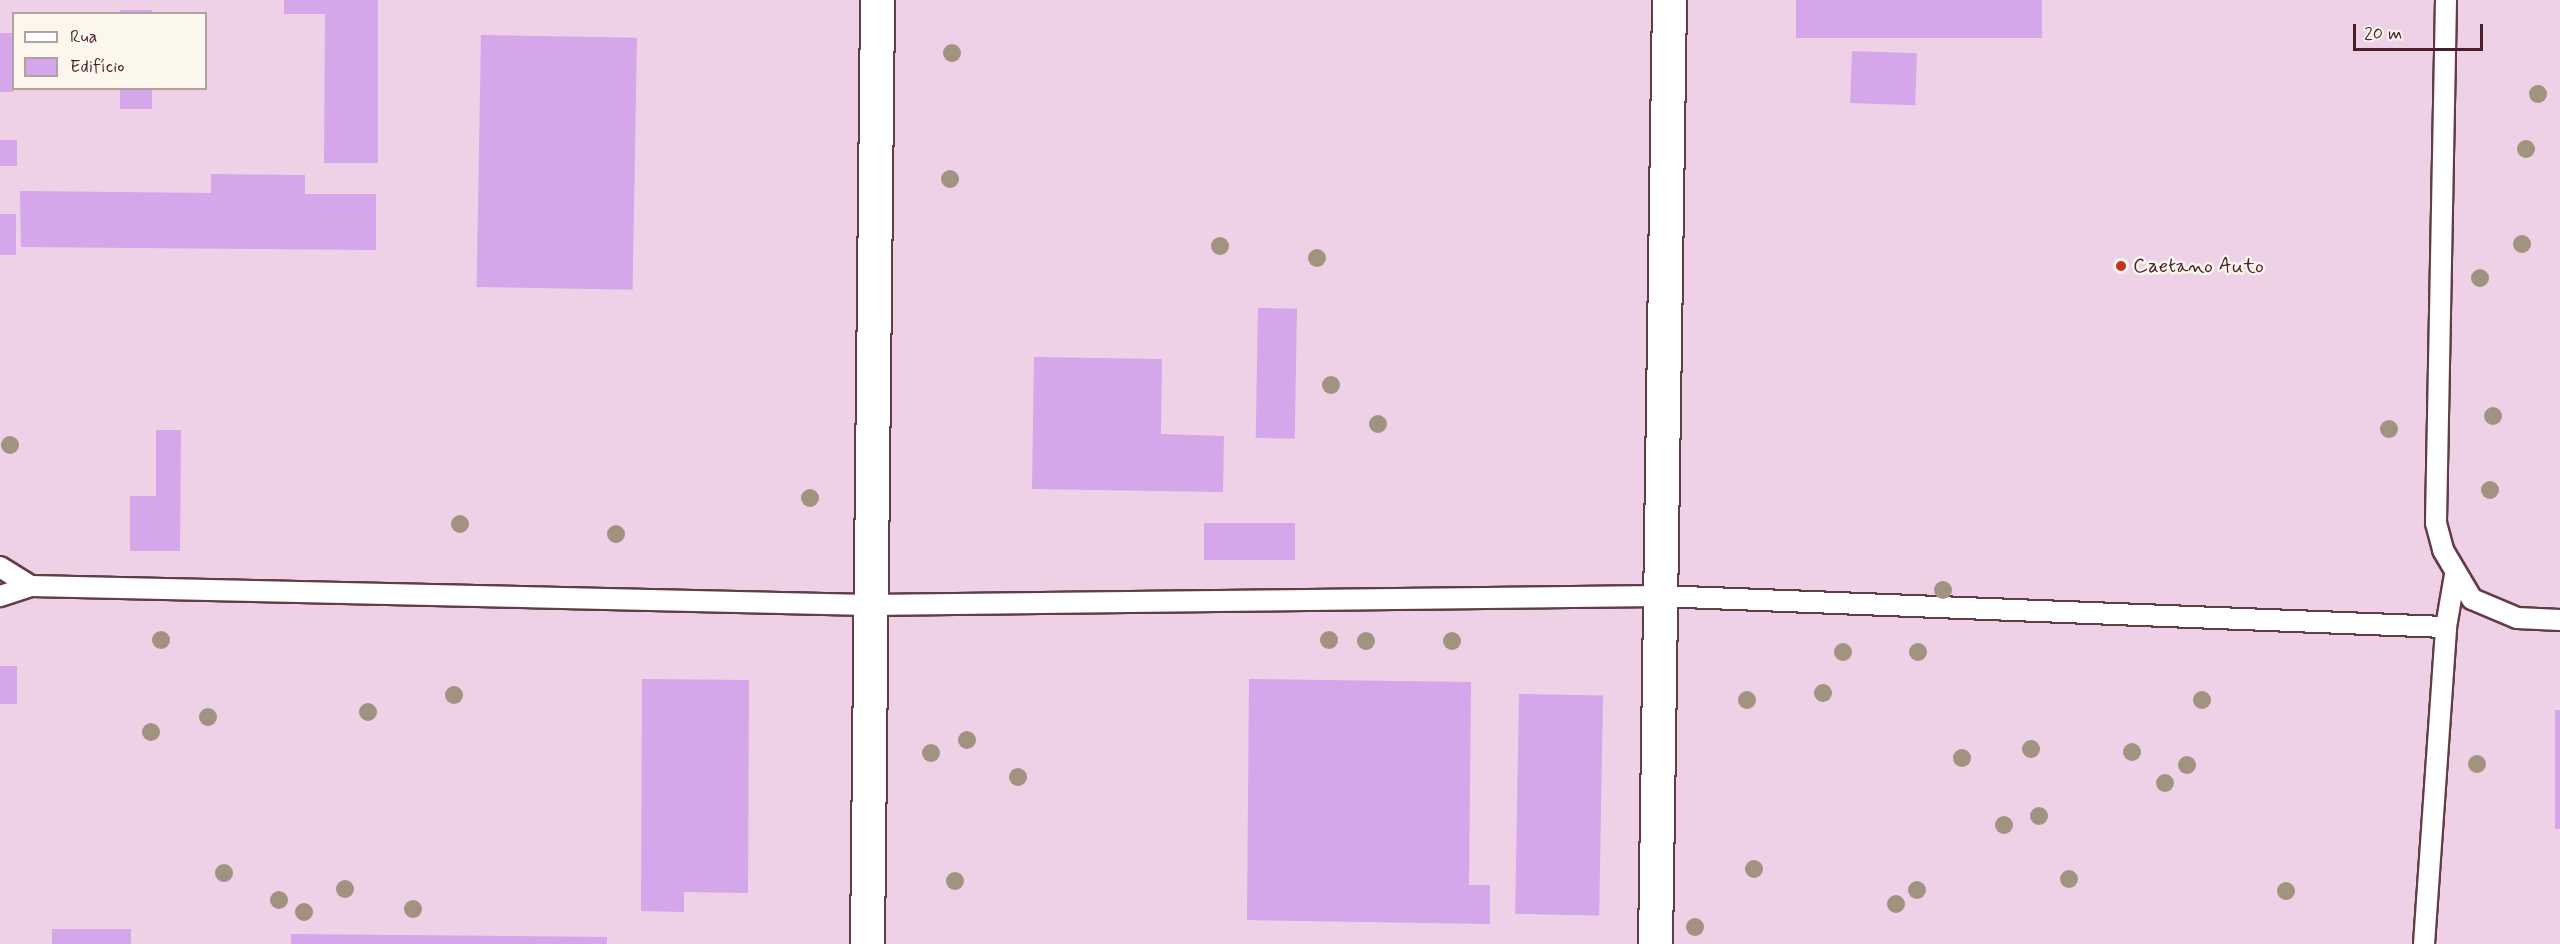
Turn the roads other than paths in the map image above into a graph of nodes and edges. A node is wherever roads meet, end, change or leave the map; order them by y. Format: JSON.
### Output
{"nodes":[{"id":1,"x":877,"y":0,"type":"edge"},
{"id":2,"x":1669,"y":0,"type":"edge"},
{"id":3,"x":2446,"y":0,"type":"edge"},
{"id":4,"x":0,"y":567,"type":"edge"},
{"id":5,"x":2455,"y":575,"type":"junction"},
{"id":6,"x":31,"y":586,"type":"junction"},
{"id":7,"x":0,"y":596,"type":"edge"},
{"id":8,"x":1659,"y":596,"type":"junction"},
{"id":9,"x":868,"y":605,"type":"junction"},
{"id":10,"x":2560,"y":620,"type":"edge"},
{"id":11,"x":2446,"y":627,"type":"junction"},
{"id":12,"x":867,"y":944,"type":"edge"},
{"id":13,"x":1655,"y":944,"type":"edge"},
{"id":14,"x":2424,"y":944,"type":"edge"}],
"edges":[{"from":1,"to":9,"type":"street"},
{"from":2,"to":8,"type":"street"},
{"from":3,"to":5,"type":"lane"},
{"from":4,"to":6,"type":"lane"},
{"from":5,"to":10,"type":"lane"},
{"from":5,"to":11,"type":"lane"},
{"from":6,"to":7,"type":"lane"},
{"from":6,"to":9,"type":"lane"},
{"from":8,"to":9,"type":"lane"},
{"from":8,"to":11,"type":"lane"},
{"from":8,"to":13,"type":"street"},
{"from":9,"to":12,"type":"street"},
{"from":11,"to":14,"type":"lane"}]}
